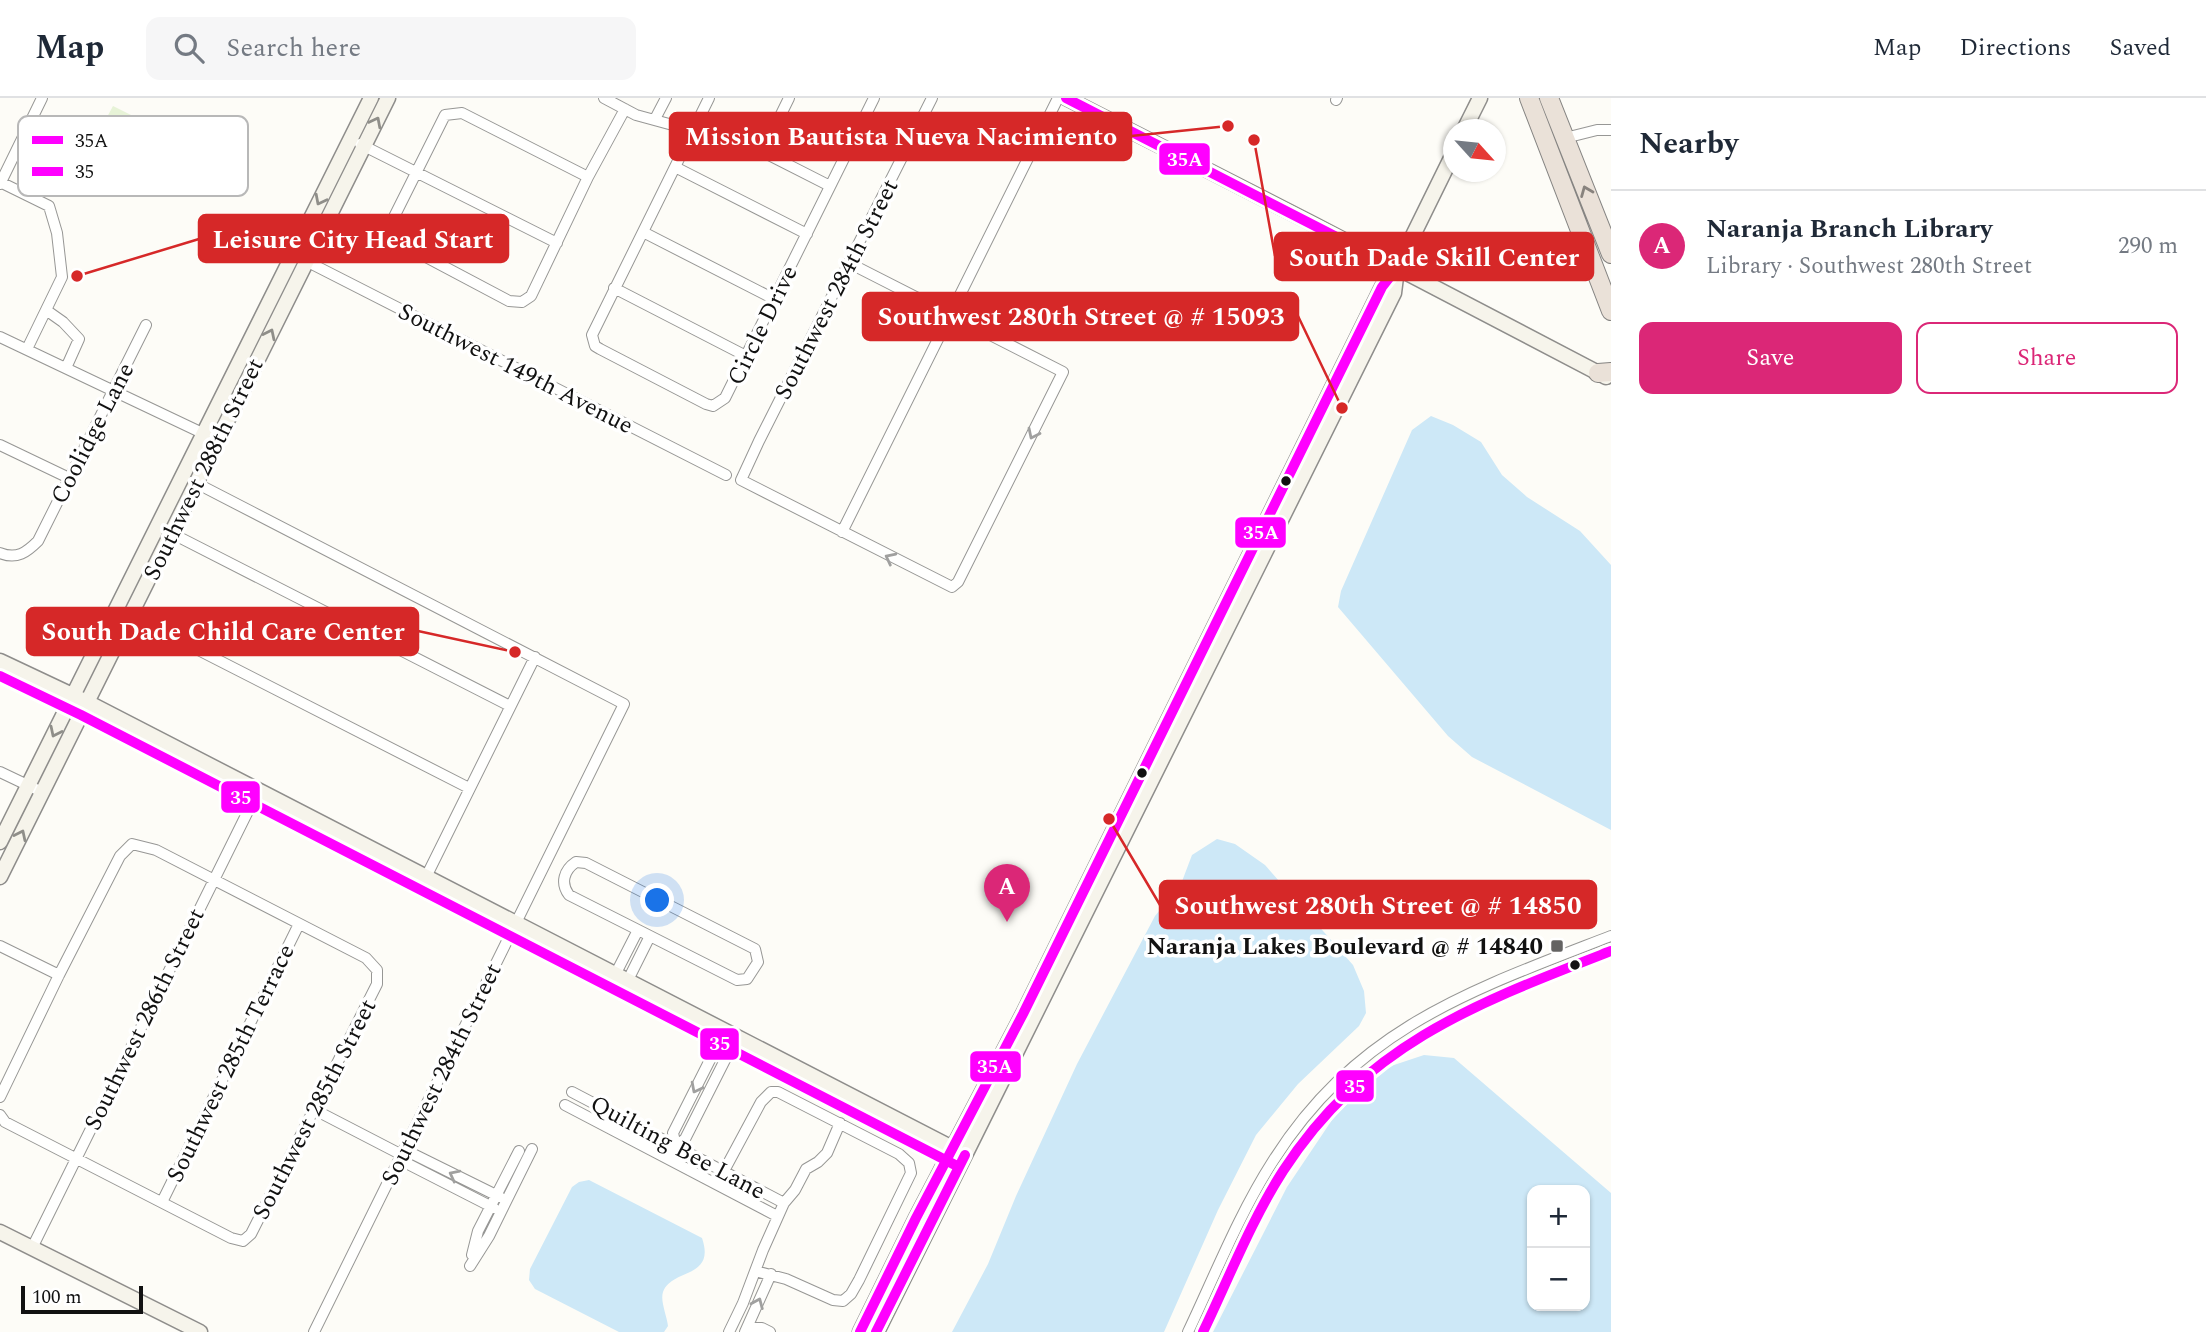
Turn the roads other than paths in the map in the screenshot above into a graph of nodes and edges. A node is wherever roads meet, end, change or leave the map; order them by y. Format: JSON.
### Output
{"nodes":[{"id":1,"x":42,"y":98,"type":"edge"},
{"id":2,"x":371,"y":98,"type":"edge"},
{"id":3,"x":387,"y":98,"type":"edge"},
{"id":4,"x":604,"y":98,"type":"edge"},
{"id":5,"x":666,"y":98,"type":"edge"},
{"id":6,"x":709,"y":98,"type":"edge"},
{"id":7,"x":789,"y":98,"type":"edge"},
{"id":8,"x":874,"y":98,"type":"edge"},
{"id":9,"x":932,"y":98,"type":"edge"},
{"id":10,"x":1058,"y":98,"type":"edge"},
{"id":11,"x":1066,"y":98,"type":"edge"},
{"id":12,"x":1480,"y":98,"type":"edge"},
{"id":13,"x":1529,"y":98,"type":"edge"},
{"id":14,"x":1540,"y":98,"type":"edge"},
{"id":15,"x":1549,"y":98,"type":"edge"},
{"id":16,"x":625,"y":109,"type":"junction"},
{"id":17,"x":33,"y":116,"type":"edge"},
{"id":18,"x":1470,"y":119,"type":"edge"},
{"id":19,"x":655,"y":120,"type":"junction"},
{"id":20,"x":695,"y":127,"type":"junction"},
{"id":21,"x":1611,"y":130,"type":"edge"},
{"id":22,"x":1565,"y":138,"type":"junction"},
{"id":23,"x":357,"y":142,"type":"junction"},
{"id":24,"x":18,"y":146,"type":"edge"},
{"id":25,"x":763,"y":151,"type":"junction"},
{"id":26,"x":675,"y":167,"type":"junction"},
{"id":27,"x":417,"y":172,"type":"junction"},
{"id":28,"x":1443,"y":174,"type":"edge"},
{"id":29,"x":588,"y":177,"type":"junction"},
{"id":30,"x":0,"y":182,"type":"edge"},
{"id":31,"x":830,"y":186,"type":"junction"},
{"id":32,"x":18,"y":191,"type":"edge"},
{"id":33,"x":29,"y":196,"type":"edge"},
{"id":34,"x":643,"y":232,"type":"junction"},
{"id":35,"x":807,"y":234,"type":"junction"},
{"id":36,"x":557,"y":243,"type":"junction"},
{"id":37,"x":1611,"y":254,"type":"edge"},
{"id":38,"x":306,"y":261,"type":"junction"},
{"id":39,"x":849,"y":263,"type":"junction"},
{"id":40,"x":1397,"y":268,"type":"junction"},
{"id":41,"x":614,"y":288,"type":"junction"},
{"id":42,"x":1606,"y":293,"type":"edge"},
{"id":43,"x":774,"y":299,"type":"junction"},
{"id":44,"x":46,"y":310,"type":"junction"},
{"id":45,"x":1611,"y":311,"type":"edge"},
{"id":46,"x":950,"y":315,"type":"junction"},
{"id":47,"x":146,"y":325,"type":"dead end"},
{"id":48,"x":0,"y":337,"type":"edge"},
{"id":49,"x":27,"y":349,"type":"junction"},
{"id":50,"x":746,"y":356,"type":"junction"},
{"id":51,"x":66,"y":368,"type":"junction"},
{"id":52,"x":1607,"y":375,"type":"edge"},
{"id":53,"x":114,"y":390,"type":"junction"},
{"id":54,"x":210,"y":437,"type":"junction"},
{"id":55,"x":0,"y":445,"type":"edge"},
{"id":56,"x":726,"y":475,"type":"dead end"},
{"id":57,"x":69,"y":478,"type":"junction"},
{"id":58,"x":196,"y":483,"type":"junction"},
{"id":59,"x":157,"y":526,"type":"junction"},
{"id":60,"x":842,"y":532,"type":"junction"},
{"id":61,"x":171,"y":533,"type":"junction"},
{"id":62,"x":0,"y":553,"type":"edge"},
{"id":63,"x":116,"y":608,"type":"junction"},
{"id":64,"x":130,"y":615,"type":"junction"},
{"id":65,"x":535,"y":657,"type":"junction"},
{"id":66,"x":0,"y":662,"type":"edge"},
{"id":67,"x":73,"y":695,"type":"junction"},
{"id":68,"x":87,"y":702,"type":"junction"},
{"id":69,"x":510,"y":706,"type":"junction"},
{"id":70,"x":0,"y":772,"type":"edge"},
{"id":71,"x":29,"y":785,"type":"junction"},
{"id":72,"x":469,"y":788,"type":"junction"},
{"id":73,"x":258,"y":791,"type":"junction"},
{"id":74,"x":42,"y":792,"type":"junction"},
{"id":75,"x":0,"y":842,"type":"edge"},
{"id":76,"x":0,"y":877,"type":"edge"},
{"id":77,"x":426,"y":877,"type":"junction"},
{"id":78,"x":213,"y":880,"type":"junction"},
{"id":79,"x":299,"y":923,"type":"junction"},
{"id":80,"x":515,"y":923,"type":"junction"},
{"id":81,"x":638,"y":930,"type":"junction"},
{"id":82,"x":650,"y":936,"type":"junction"},
{"id":83,"x":1611,"y":936,"type":"edge"},
{"id":84,"x":0,"y":946,"type":"edge"},
{"id":85,"x":59,"y":975,"type":"junction"},
{"id":86,"x":621,"y":979,"type":"junction"},
{"id":87,"x":730,"y":1035,"type":"junction"},
{"id":88,"x":572,"y":1092,"type":"dead end"},
{"id":89,"x":0,"y":1097,"type":"edge"},
{"id":90,"x":565,"y":1105,"type":"dead end"},
{"id":91,"x":315,"y":1110,"type":"junction"},
{"id":92,"x":0,"y":1115,"type":"edge"},
{"id":93,"x":840,"y":1123,"type":"junction"},
{"id":94,"x":676,"y":1146,"type":"junction"},
{"id":95,"x":532,"y":1149,"type":"dead end"},
{"id":96,"x":519,"y":1151,"type":"dead end"},
{"id":97,"x":959,"y":1152,"type":"junction"},
{"id":98,"x":402,"y":1155,"type":"junction"},
{"id":99,"x":76,"y":1158,"type":"junction"},
{"id":100,"x":668,"y":1159,"type":"junction"},
{"id":101,"x":724,"y":1171,"type":"junction"},
{"id":102,"x":717,"y":1184,"type":"junction"},
{"id":103,"x":496,"y":1195,"type":"junction"},
{"id":104,"x":506,"y":1200,"type":"junction"},
{"id":105,"x":162,"y":1202,"type":"junction"},
{"id":106,"x":784,"y":1203,"type":"junction"},
{"id":107,"x":495,"y":1209,"type":"junction"},
{"id":108,"x":777,"y":1216,"type":"junction"},
{"id":109,"x":916,"y":1218,"type":"junction"},
{"id":110,"x":931,"y":1224,"type":"junction"},
{"id":111,"x":0,"y":1231,"type":"edge"},
{"id":112,"x":32,"y":1248,"type":"junction"},
{"id":113,"x":755,"y":1271,"type":"junction"},
{"id":114,"x":771,"y":1275,"type":"junction"},
{"id":115,"x":734,"y":1321,"type":"junction"},
{"id":116,"x":747,"y":1331,"type":"edge"},
{"id":117,"x":201,"y":1332,"type":"edge"},
{"id":118,"x":314,"y":1332,"type":"edge"},
{"id":119,"x":729,"y":1332,"type":"edge"},
{"id":120,"x":770,"y":1332,"type":"edge"},
{"id":121,"x":860,"y":1332,"type":"edge"},
{"id":122,"x":877,"y":1332,"type":"edge"},
{"id":123,"x":1188,"y":1332,"type":"edge"}],
"edges":[{"from":1,"to":17,"type":"street"},
{"from":2,"to":23,"type":"street","name":"Southwest 288th Street"},
{"from":23,"to":3,"type":"street","name":"Southwest 288th Street","one_way":true},
{"from":4,"to":16,"type":"street"},
{"from":5,"to":19,"type":"street"},
{"from":6,"to":20,"type":"street","name":"Circle Drive"},
{"from":7,"to":25,"type":"street"},
{"from":8,"to":31,"type":"street","name":"Circle Drive"},
{"from":9,"to":39,"type":"street","name":"Southwest 284th Street"},
{"from":10,"to":46,"type":"street"},
{"from":11,"to":40,"type":"street"},
{"from":12,"to":18,"type":"street"},
{"from":13,"to":42,"type":"highway"},
{"from":14,"to":22,"type":"highway"},
{"from":15,"to":22,"type":"highway"},
{"from":16,"to":19,"type":"street"},
{"from":16,"to":29,"type":"street"},
{"from":19,"to":20,"type":"street"},
{"from":20,"to":25,"type":"street"},
{"from":20,"to":26,"type":"street","name":"Circle Drive"},
{"from":21,"to":22,"type":"street"},
{"from":37,"to":22,"type":"highway","one_way":true},
{"from":23,"to":27,"type":"street"},
{"from":23,"to":38,"type":"street","name":"Southwest 288th Street"},
{"from":23,"to":54,"type":"street","name":"Southwest 288th Street","one_way":true},
{"from":24,"to":30,"type":"street"},
{"from":25,"to":31,"type":"street"},
{"from":26,"to":34,"type":"street","name":"Circle Drive"},
{"from":26,"to":35,"type":"street"},
{"from":27,"to":29,"type":"street"},
{"from":27,"to":36,"type":"street"},
{"from":27,"to":36,"type":"street"},
{"from":28,"to":40,"type":"street"},
{"from":29,"to":36,"type":"street"},
{"from":30,"to":32,"type":"street"},
{"from":31,"to":35,"type":"street","name":"Circle Drive"},
{"from":33,"to":44,"type":"street"},
{"from":34,"to":41,"type":"street","name":"Circle Drive"},
{"from":34,"to":43,"type":"street"},
{"from":35,"to":43,"type":"street","name":"Circle Drive"},
{"from":54,"to":38,"type":"street","name":"Southwest 288th Street","one_way":true},
{"from":38,"to":56,"type":"street","name":"Southwest 149th Avenue"},
{"from":39,"to":46,"type":"street"},
{"from":39,"to":60,"type":"street","name":"Southwest 284th Street"},
{"from":40,"to":52,"type":"street"},
{"from":40,"to":97,"type":"street"},
{"from":41,"to":50,"type":"street"},
{"from":41,"to":50,"type":"street","name":"Circle Drive"},
{"from":42,"to":45,"type":"highway"},
{"from":43,"to":50,"type":"street","name":"Circle Drive"},
{"from":44,"to":49,"type":"street"},
{"from":44,"to":51,"type":"street"},
{"from":46,"to":60,"type":"street"},
{"from":46,"to":60,"type":"street","one_way":true},
{"from":47,"to":53,"type":"street","name":"Coolidge Lane"},
{"from":48,"to":49,"type":"street"},
{"from":49,"to":51,"type":"street"},
{"from":51,"to":53,"type":"street"},
{"from":53,"to":54,"type":"street"},
{"from":53,"to":57,"type":"street","name":"Coolidge Lane"},
{"from":54,"to":58,"type":"street","name":"Southwest 288th Street"},
{"from":54,"to":59,"type":"street","name":"Southwest 288th Street"},
{"from":55,"to":57,"type":"street"},
{"from":57,"to":62,"type":"street","name":"Coolidge Lane"},
{"from":58,"to":61,"type":"street","name":"Southwest 288th Street"},
{"from":58,"to":65,"type":"street"},
{"from":59,"to":61,"type":"street"},
{"from":59,"to":63,"type":"street","name":"Southwest 288th Street"},
{"from":61,"to":64,"type":"street","name":"Southwest 288th Street"},
{"from":61,"to":69,"type":"street"},
{"from":63,"to":64,"type":"street"},
{"from":63,"to":67,"type":"street","name":"Southwest 288th Street"},
{"from":64,"to":68,"type":"street","name":"Southwest 288th Street"},
{"from":64,"to":72,"type":"street"},
{"from":65,"to":69,"type":"street"},
{"from":65,"to":80,"type":"street","name":"Southwest 284th Street"},
{"from":66,"to":67,"type":"street"},
{"from":67,"to":68,"type":"street"},
{"from":67,"to":71,"type":"street","name":"Southwest 288th Street","one_way":true},
{"from":68,"to":73,"type":"street"},
{"from":68,"to":74,"type":"street","name":"Southwest 288th Street"},
{"from":69,"to":72,"type":"street"},
{"from":70,"to":71,"type":"street"},
{"from":71,"to":74,"type":"street"},
{"from":71,"to":75,"type":"street","name":"Southwest 288th Street"},
{"from":72,"to":77,"type":"street"},
{"from":73,"to":77,"type":"street"},
{"from":73,"to":78,"type":"street","name":"Southwest 286th Street"},
{"from":76,"to":74,"type":"street","name":"Southwest 288th Street","one_way":true},
{"from":77,"to":80,"type":"street"},
{"from":78,"to":79,"type":"street"},
{"from":78,"to":85,"type":"street"},
{"from":78,"to":99,"type":"street","name":"Southwest 286th Street"},
{"from":79,"to":91,"type":"street","name":"Southwest 285th Street"},
{"from":79,"to":105,"type":"street","name":"Southwest 285th Terrace"},
{"from":80,"to":86,"type":"street"},
{"from":80,"to":98,"type":"street","name":"Southwest 284th Street"},
{"from":81,"to":82,"type":"street"},
{"from":81,"to":82,"type":"street"},
{"from":81,"to":86,"type":"street"},
{"from":82,"to":86,"type":"street"},
{"from":83,"to":123,"type":"street"},
{"from":84,"to":85,"type":"street"},
{"from":85,"to":89,"type":"street"},
{"from":86,"to":87,"type":"street"},
{"from":87,"to":94,"type":"street"},
{"from":87,"to":97,"type":"street"},
{"from":88,"to":94,"type":"street","name":"Quilting Bee Lane"},
{"from":90,"to":100,"type":"street","name":"Quilting Bee Lane"},
{"from":91,"to":98,"type":"street"},
{"from":91,"to":105,"type":"street","name":"Southwest 285th Street"},
{"from":92,"to":99,"type":"street"},
{"from":93,"to":101,"type":"street"},
{"from":93,"to":106,"type":"street"},
{"from":93,"to":114,"type":"street"},
{"from":94,"to":100,"type":"street"},
{"from":94,"to":101,"type":"street","name":"Quilting Bee Lane"},
{"from":95,"to":104,"type":"street"},
{"from":96,"to":103,"type":"street"},
{"from":97,"to":109,"type":"street"},
{"from":97,"to":110,"type":"street"},
{"from":103,"to":98,"type":"street","one_way":true},
{"from":98,"to":107,"type":"street"},
{"from":98,"to":118,"type":"street","name":"Southwest 284th Street"},
{"from":99,"to":105,"type":"street"},
{"from":99,"to":112,"type":"street","name":"Southwest 286th Street"},
{"from":100,"to":102,"type":"street","name":"Quilting Bee Lane"},
{"from":101,"to":102,"type":"street"},
{"from":101,"to":106,"type":"street","name":"Quilting Bee Lane"},
{"from":102,"to":108,"type":"street","name":"Quilting Bee Lane"},
{"from":103,"to":104,"type":"street"},
{"from":103,"to":107,"type":"street"},
{"from":104,"to":107,"type":"street"},
{"from":106,"to":108,"type":"street"},
{"from":107,"to":107,"type":"street"},
{"from":108,"to":113,"type":"street"},
{"from":109,"to":110,"type":"street"},
{"from":109,"to":121,"type":"street"},
{"from":110,"to":122,"type":"street"},
{"from":111,"to":112,"type":"street"},
{"from":112,"to":117,"type":"street"},
{"from":113,"to":114,"type":"street"},
{"from":113,"to":115,"type":"street"},
{"from":116,"to":114,"type":"street","one_way":true},
{"from":115,"to":116,"type":"street"},
{"from":115,"to":119,"type":"street"},
{"from":116,"to":120,"type":"street"}]}
